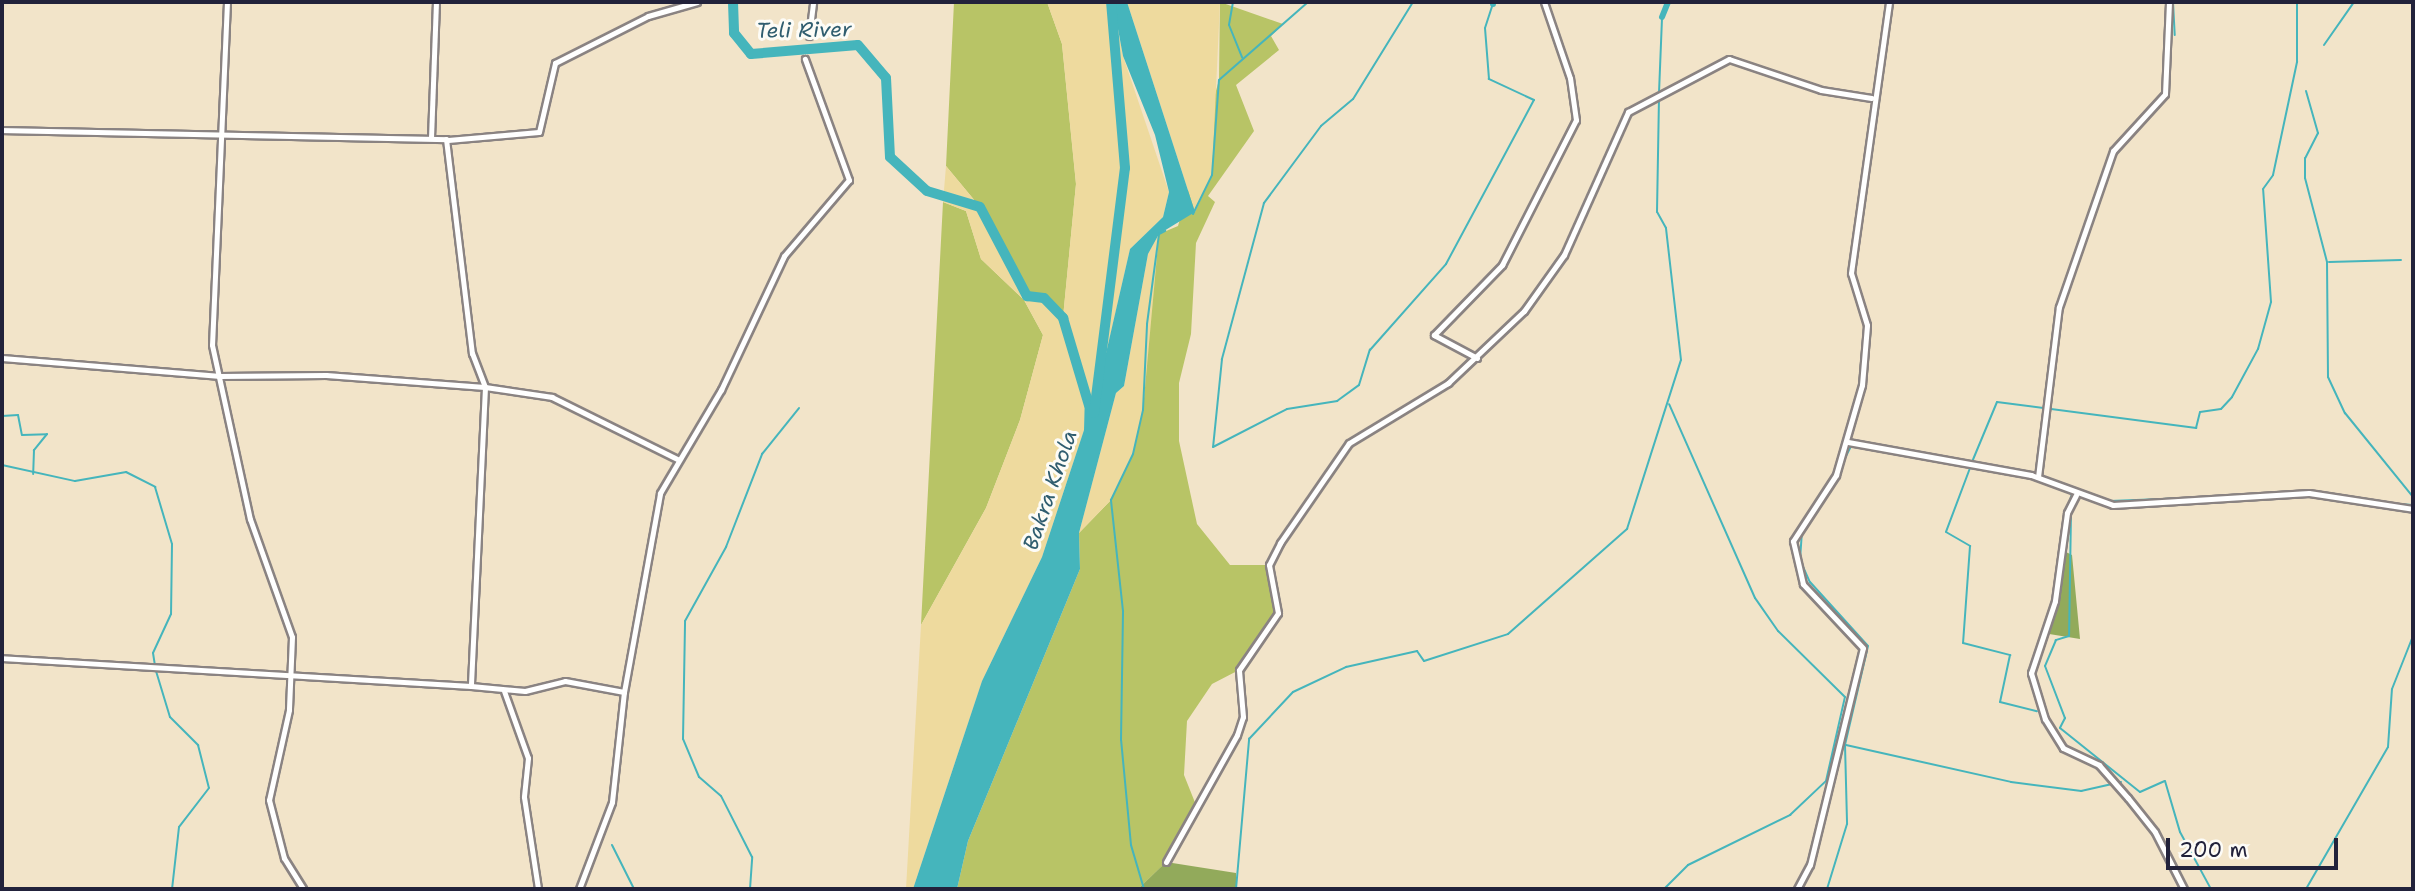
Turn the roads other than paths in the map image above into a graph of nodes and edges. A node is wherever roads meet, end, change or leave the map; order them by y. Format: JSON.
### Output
{"nodes":[{"id":1,"x":227,"y":2,"type":"edge"},
{"id":2,"x":436,"y":2,"type":"edge"},
{"id":3,"x":697,"y":2,"type":"edge"},
{"id":4,"x":813,"y":2,"type":"edge"},
{"id":5,"x":1544,"y":2,"type":"edge"},
{"id":6,"x":1889,"y":2,"type":"edge"},
{"id":7,"x":2169,"y":2,"type":"edge"},
{"id":8,"x":809,"y":36,"type":"dead end"},
{"id":9,"x":805,"y":59,"type":"dead end"},
{"id":10,"x":1871,"y":98,"type":"junction"},
{"id":11,"x":2,"y":130,"type":"edge"},
{"id":12,"x":220,"y":131,"type":"junction"},
{"id":13,"x":431,"y":138,"type":"junction"},
{"id":14,"x":448,"y":140,"type":"junction"},
{"id":15,"x":2,"y":358,"type":"edge"},
{"id":16,"x":1477,"y":358,"type":"junction"},
{"id":17,"x":220,"y":376,"type":"junction"},
{"id":18,"x":485,"y":387,"type":"junction"},
{"id":19,"x":1849,"y":442,"type":"junction"},
{"id":20,"x":677,"y":459,"type":"junction"},
{"id":21,"x":2038,"y":477,"type":"junction"},
{"id":22,"x":2076,"y":495,"type":"junction"},
{"id":23,"x":2413,"y":509,"type":"edge"},
{"id":24,"x":2,"y":658,"type":"edge"},
{"id":25,"x":293,"y":677,"type":"junction"},
{"id":26,"x":471,"y":686,"type":"junction"},
{"id":27,"x":504,"y":691,"type":"junction"},
{"id":28,"x":624,"y":692,"type":"junction"},
{"id":29,"x":1166,"y":862,"type":"dead end"},
{"id":30,"x":303,"y":889,"type":"edge"},
{"id":31,"x":538,"y":889,"type":"edge"},
{"id":32,"x":579,"y":889,"type":"edge"},
{"id":33,"x":1797,"y":889,"type":"edge"},
{"id":34,"x":2184,"y":889,"type":"edge"}],
"edges":[{"from":1,"to":12,"type":"street"},
{"from":2,"to":13,"type":"street"},
{"from":3,"to":14,"type":"street"},
{"from":4,"to":8,"type":"street"},
{"from":5,"to":16,"type":"street"},
{"from":6,"to":10,"type":"street"},
{"from":7,"to":21,"type":"street"},
{"from":9,"to":20,"type":"street"},
{"from":10,"to":16,"type":"street"},
{"from":10,"to":19,"type":"street"},
{"from":11,"to":12,"type":"street"},
{"from":12,"to":13,"type":"street"},
{"from":12,"to":17,"type":"street"},
{"from":13,"to":14,"type":"street"},
{"from":14,"to":18,"type":"street"},
{"from":15,"to":17,"type":"street"},
{"from":16,"to":29,"type":"street"},
{"from":17,"to":18,"type":"street"},
{"from":17,"to":25,"type":"street"},
{"from":18,"to":20,"type":"street"},
{"from":18,"to":26,"type":"street"},
{"from":19,"to":21,"type":"street"},
{"from":19,"to":33,"type":"street"},
{"from":20,"to":28,"type":"street"},
{"from":21,"to":22,"type":"street"},
{"from":22,"to":23,"type":"street"},
{"from":22,"to":34,"type":"street"},
{"from":24,"to":25,"type":"street"},
{"from":25,"to":26,"type":"street"},
{"from":25,"to":30,"type":"street"},
{"from":26,"to":27,"type":"street"},
{"from":27,"to":28,"type":"street"},
{"from":27,"to":31,"type":"street"},
{"from":28,"to":32,"type":"street"}]}
